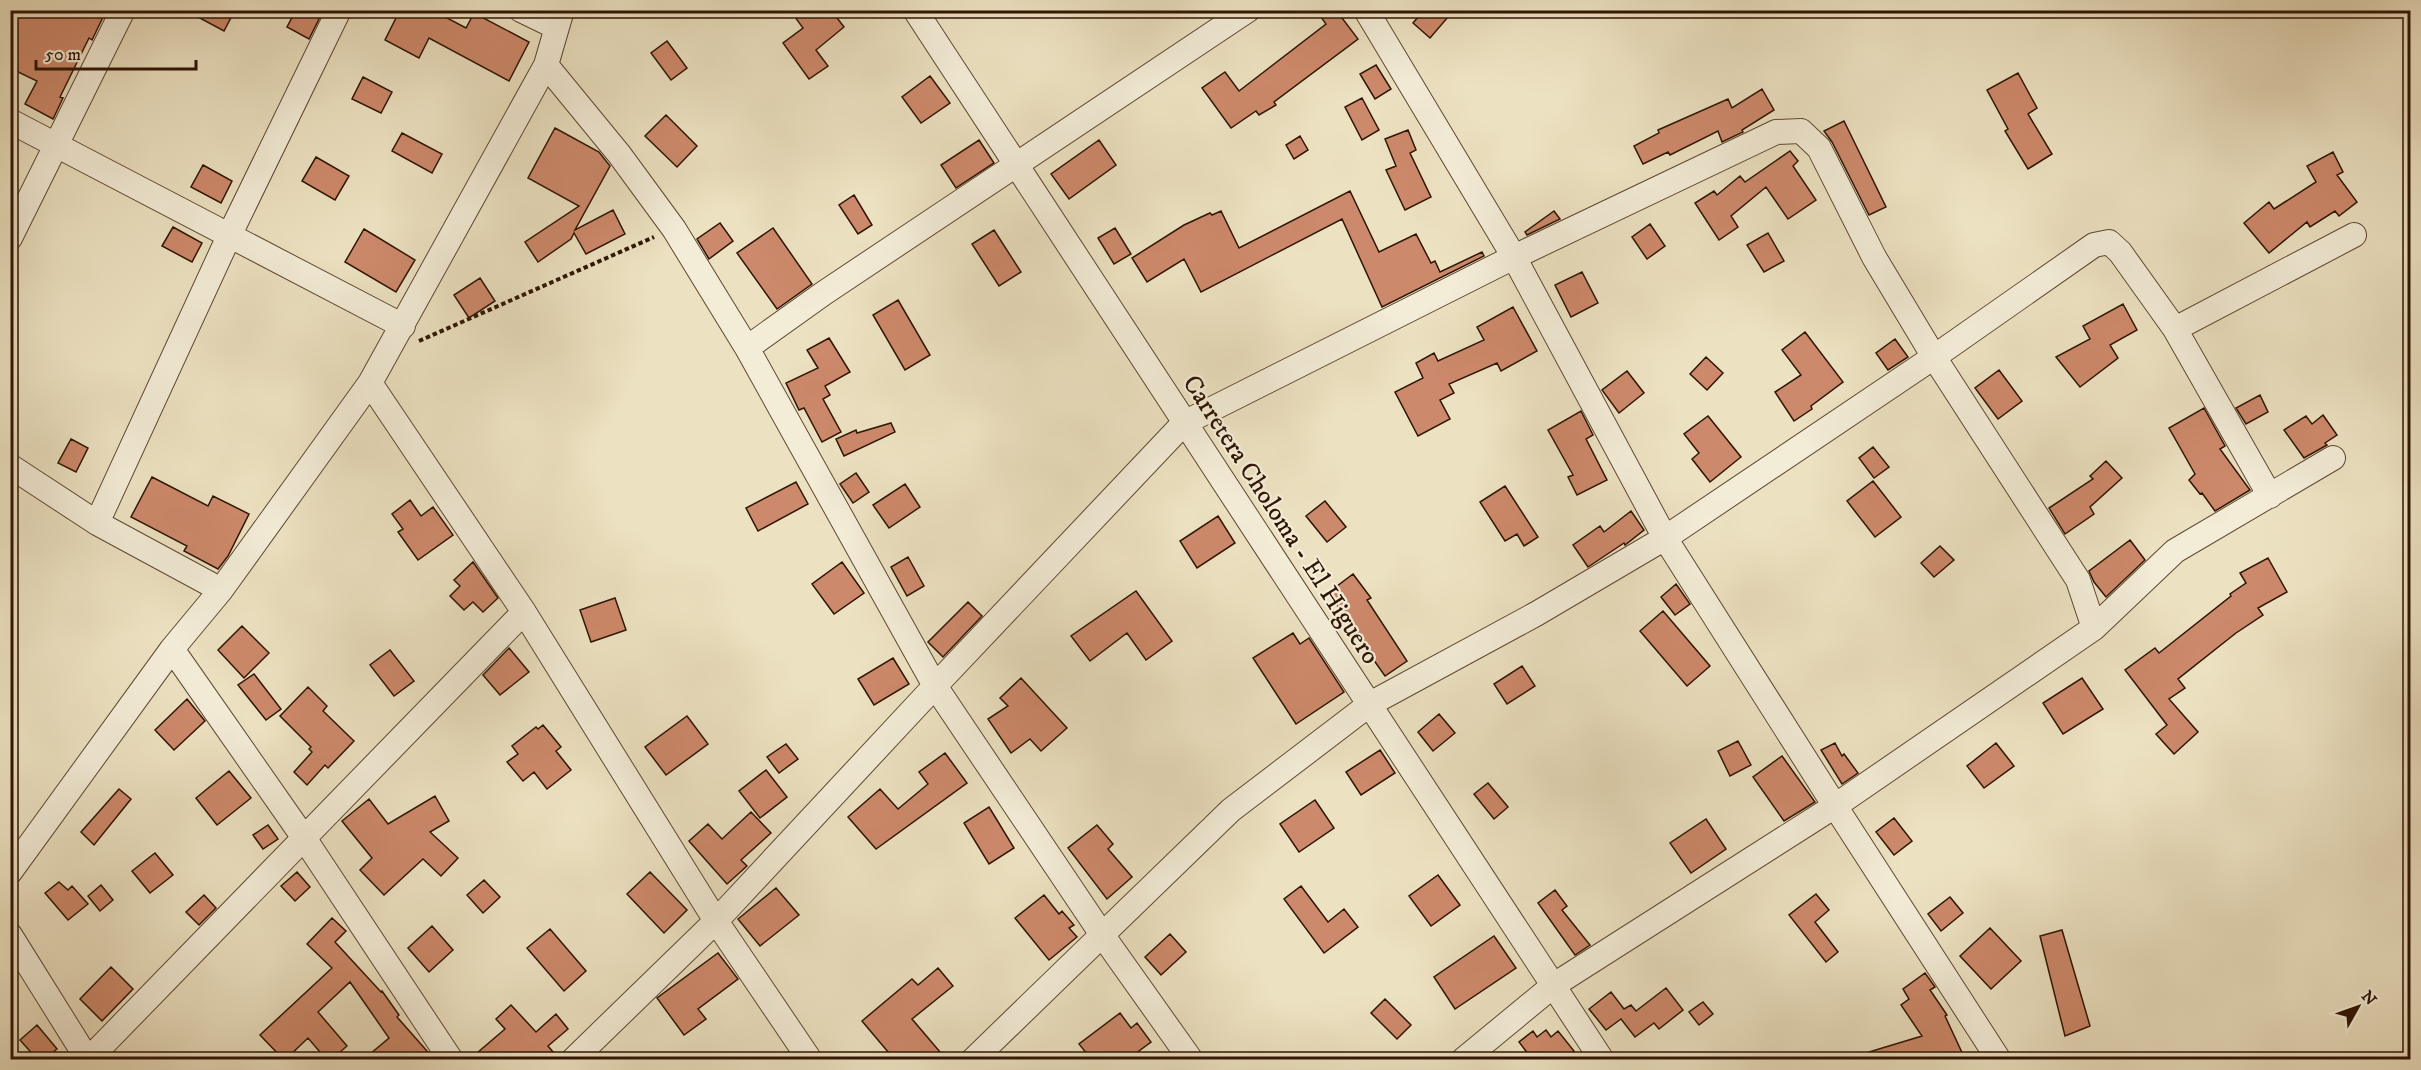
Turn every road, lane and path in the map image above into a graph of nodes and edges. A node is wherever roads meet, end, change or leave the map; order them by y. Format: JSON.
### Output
{"nodes":[{"id":1,"x":123,"y":10,"type":"edge"},
{"id":2,"x":339,"y":10,"type":"edge"},
{"id":3,"x":521,"y":10,"type":"edge"},
{"id":4,"x":915,"y":10,"type":"edge"},
{"id":5,"x":1248,"y":10,"type":"edge"},
{"id":6,"x":1366,"y":10,"type":"edge"},
{"id":7,"x":559,"y":19,"type":"edge"},
{"id":8,"x":546,"y":65,"type":"junction"},
{"id":9,"x":10,"y":121,"type":"edge"},
{"id":10,"x":57,"y":145,"type":"junction"},
{"id":11,"x":1016,"y":167,"type":"junction"},
{"id":12,"x":674,"y":229,"type":"junction"},
{"id":13,"x":230,"y":234,"type":"junction"},
{"id":14,"x":2354,"y":235,"type":"dead end"},
{"id":15,"x":10,"y":238,"type":"edge"},
{"id":16,"x":1514,"y":257,"type":"junction"},
{"id":17,"x":2175,"y":329,"type":"junction"},
{"id":18,"x":410,"y":334,"type":"junction"},
{"id":19,"x":747,"y":348,"type":"junction"},
{"id":20,"x":1934,"y":357,"type":"junction"},
{"id":21,"x":370,"y":383,"type":"junction"},
{"id":22,"x":1184,"y":423,"type":"junction"},
{"id":23,"x":2333,"y":458,"type":"dead end"},
{"id":24,"x":10,"y":466,"type":"edge"},
{"id":25,"x":2270,"y":496,"type":"junction"},
{"id":26,"x":97,"y":523,"type":"junction"},
{"id":27,"x":1665,"y":538,"type":"junction"},
{"id":28,"x":221,"y":590,"type":"junction"},
{"id":29,"x":524,"y":612,"type":"junction"},
{"id":30,"x":2094,"y":628,"type":"junction"},
{"id":31,"x":172,"y":649,"type":"junction"},
{"id":32,"x":934,"y":686,"type":"junction"},
{"id":33,"x":1370,"y":704,"type":"junction"},
{"id":34,"x":1835,"y":806,"type":"junction"},
{"id":35,"x":304,"y":838,"type":"junction"},
{"id":36,"x":10,"y":872,"type":"edge"},
{"id":37,"x":716,"y":921,"type":"junction"},
{"id":38,"x":10,"y":935,"type":"edge"},
{"id":39,"x":1103,"y":936,"type":"junction"},
{"id":40,"x":1554,"y":985,"type":"junction"},
{"id":41,"x":451,"y":1059,"type":"edge"},
{"id":42,"x":573,"y":1059,"type":"edge"},
{"id":43,"x":810,"y":1059,"type":"edge"},
{"id":44,"x":973,"y":1059,"type":"edge"},
{"id":45,"x":1191,"y":1059,"type":"edge"},
{"id":46,"x":1462,"y":1059,"type":"edge"},
{"id":47,"x":1602,"y":1059,"type":"edge"},
{"id":48,"x":1999,"y":1059,"type":"edge"}],
"edges":[{"from":1,"to":10,"type":"street"},
{"from":2,"to":13,"type":"street"},
{"from":3,"to":7,"type":"street"},
{"from":4,"to":11,"type":"street","name":"Carretera Choloma - El Higuero"},
{"from":5,"to":11,"type":"street"},
{"from":6,"to":16,"type":"street"},
{"from":7,"to":8,"type":"street"},
{"from":8,"to":12,"type":"street"},
{"from":8,"to":18,"type":"street"},
{"from":9,"to":10,"type":"street"},
{"from":10,"to":13,"type":"street"},
{"from":10,"to":15,"type":"street"},
{"from":11,"to":19,"type":"street"},
{"from":11,"to":22,"type":"street","name":"Carretera Choloma - El Higuero"},
{"from":12,"to":18,"type":"path"},
{"from":12,"to":19,"type":"street"},
{"from":13,"to":18,"type":"street"},
{"from":13,"to":26,"type":"street"},
{"from":14,"to":17,"type":"street"},
{"from":16,"to":20,"type":"street"},
{"from":16,"to":22,"type":"street"},
{"from":16,"to":27,"type":"street"},
{"from":17,"to":20,"type":"street"},
{"from":17,"to":25,"type":"street"},
{"from":18,"to":21,"type":"street"},
{"from":19,"to":32,"type":"street"},
{"from":20,"to":27,"type":"street"},
{"from":20,"to":30,"type":"street"},
{"from":21,"to":28,"type":"street"},
{"from":21,"to":29,"type":"street"},
{"from":22,"to":32,"type":"street"},
{"from":22,"to":33,"type":"street","name":"Carretera Choloma - El Higuero"},
{"from":23,"to":25,"type":"street"},
{"from":24,"to":26,"type":"street"},
{"from":25,"to":30,"type":"street"},
{"from":26,"to":28,"type":"street"},
{"from":27,"to":33,"type":"street"},
{"from":27,"to":34,"type":"street"},
{"from":28,"to":31,"type":"street"},
{"from":29,"to":35,"type":"street"},
{"from":29,"to":37,"type":"street"},
{"from":30,"to":34,"type":"street"},
{"from":31,"to":35,"type":"street"},
{"from":31,"to":36,"type":"street"},
{"from":32,"to":37,"type":"street"},
{"from":32,"to":39,"type":"street"},
{"from":33,"to":39,"type":"street"},
{"from":33,"to":40,"type":"street","name":"Carretera Choloma - El Higuero"},
{"from":34,"to":40,"type":"street"},
{"from":34,"to":48,"type":"street"},
{"from":35,"to":38,"type":"street"},
{"from":35,"to":41,"type":"street"},
{"from":37,"to":42,"type":"street"},
{"from":37,"to":43,"type":"street"},
{"from":39,"to":44,"type":"street"},
{"from":39,"to":45,"type":"street"},
{"from":40,"to":46,"type":"street"},
{"from":40,"to":47,"type":"street","name":"Carretera Choloma - El Higuero"}]}
